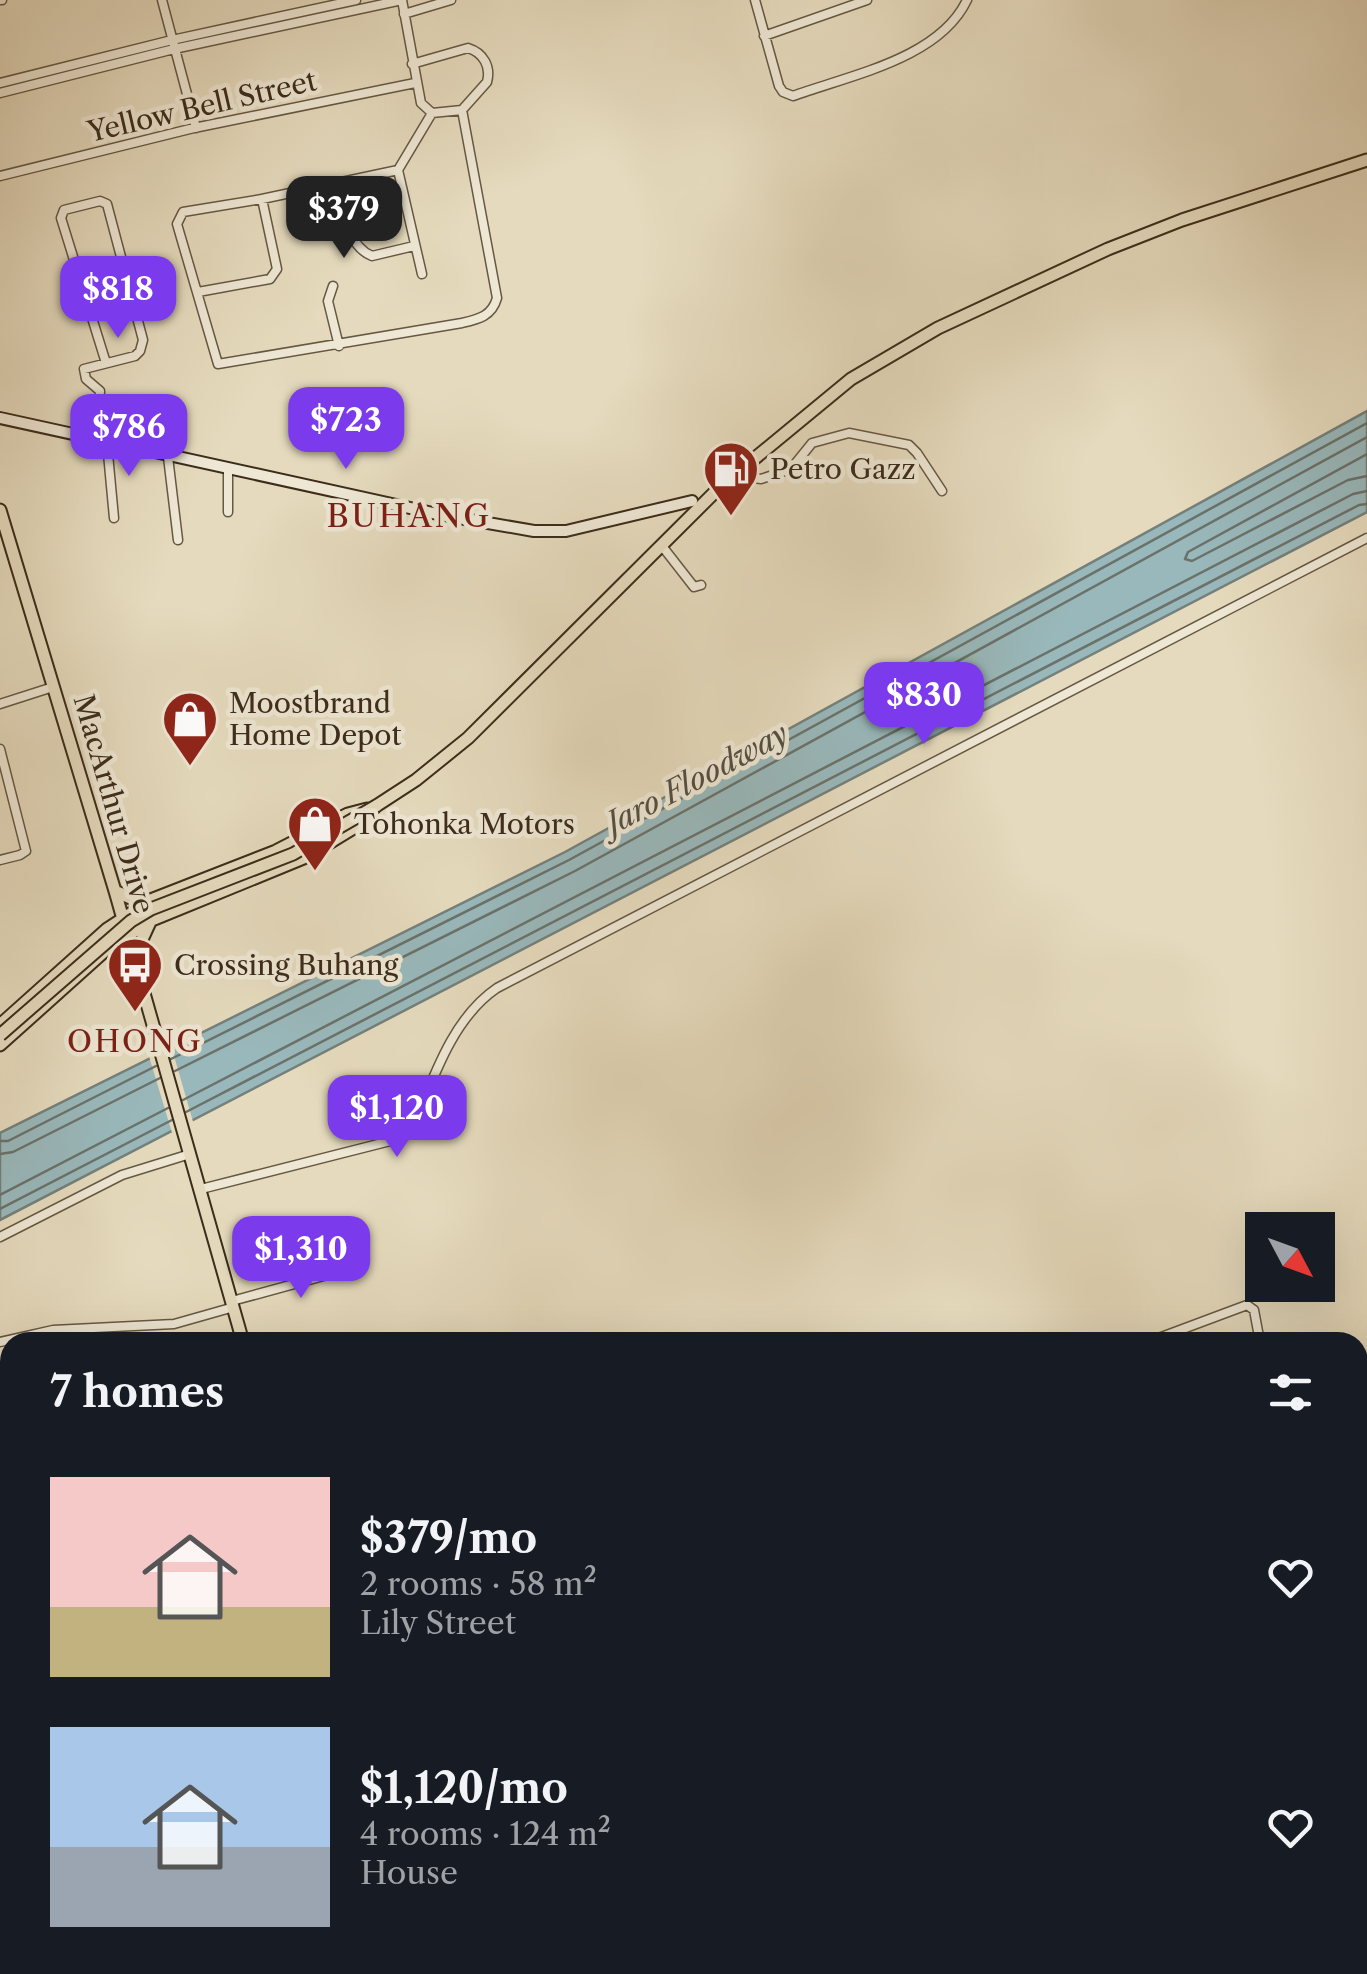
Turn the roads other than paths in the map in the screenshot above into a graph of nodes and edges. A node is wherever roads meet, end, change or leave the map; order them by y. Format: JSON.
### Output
{"nodes":[{"id":1,"x":162,"y":0,"type":"edge"},
{"id":2,"x":356,"y":0,"type":"edge"},
{"id":3,"x":402,"y":0,"type":"edge"},
{"id":4,"x":451,"y":0,"type":"edge"},
{"id":5,"x":755,"y":0,"type":"edge"},
{"id":6,"x":867,"y":0,"type":"edge"},
{"id":7,"x":967,"y":0,"type":"edge"},
{"id":8,"x":372,"y":3,"type":"edge"},
{"id":9,"x":404,"y":14,"type":"junction"},
{"id":10,"x":764,"y":36,"type":"junction"},
{"id":11,"x":173,"y":44,"type":"junction"},
{"id":12,"x":412,"y":64,"type":"junction"},
{"id":13,"x":0,"y":83,"type":"edge"},
{"id":14,"x":416,"y":83,"type":"junction"},
{"id":15,"x":0,"y":93,"type":"edge"},
{"id":16,"x":462,"y":110,"type":"junction"},
{"id":17,"x":432,"y":113,"type":"junction"},
{"id":18,"x":196,"y":128,"type":"junction"},
{"id":19,"x":1367,"y":160,"type":"edge"},
{"id":20,"x":398,"y":170,"type":"junction"},
{"id":21,"x":0,"y":176,"type":"edge"},
{"id":22,"x":338,"y":183,"type":"junction"},
{"id":23,"x":262,"y":199,"type":"junction"},
{"id":24,"x":414,"y":246,"type":"junction"},
{"id":25,"x":422,"y":274,"type":"dead end"},
{"id":26,"x":333,"y":286,"type":"dead end"},
{"id":27,"x":198,"y":292,"type":"junction"},
{"id":28,"x":339,"y":346,"type":"junction"},
{"id":29,"x":106,"y":363,"type":"junction"},
{"id":30,"x":0,"y":418,"type":"edge"},
{"id":31,"x":102,"y":442,"type":"junction"},
{"id":32,"x":168,"y":457,"type":"junction"},
{"id":33,"x":228,"y":468,"type":"junction"},
{"id":34,"x":747,"y":477,"type":"joint"},
{"id":35,"x":724,"y":484,"type":"junction"},
{"id":36,"x":942,"y":491,"type":"dead end"},
{"id":37,"x":692,"y":502,"type":"joint"},
{"id":38,"x":0,"y":510,"type":"edge"},
{"id":39,"x":228,"y":512,"type":"dead end"},
{"id":40,"x":114,"y":518,"type":"dead end"},
{"id":41,"x":1367,"y":538,"type":"edge"},
{"id":42,"x":178,"y":540,"type":"dead end"},
{"id":43,"x":662,"y":546,"type":"junction"},
{"id":44,"x":701,"y":585,"type":"dead end"},
{"id":45,"x":53,"y":687,"type":"junction"},
{"id":46,"x":0,"y":704,"type":"edge"},
{"id":47,"x":0,"y":749,"type":"edge"},
{"id":48,"x":376,"y":806,"type":"junction"},
{"id":49,"x":0,"y":860,"type":"edge"},
{"id":50,"x":114,"y":892,"type":"junction"},
{"id":51,"x":153,"y":899,"type":"junction"},
{"id":52,"x":122,"y":918,"type":"junction"},
{"id":53,"x":152,"y":920,"type":"junction"},
{"id":54,"x":99,"y":936,"type":"junction"},
{"id":55,"x":127,"y":937,"type":"junction"},
{"id":56,"x":95,"y":960,"type":"junction"},
{"id":57,"x":134,"y":962,"type":"junction"},
{"id":58,"x":0,"y":1025,"type":"edge"},
{"id":59,"x":0,"y":1035,"type":"edge"},
{"id":60,"x":0,"y":1045,"type":"edge"},
{"id":61,"x":189,"y":1152,"type":"junction"},
{"id":62,"x":200,"y":1189,"type":"junction"},
{"id":63,"x":0,"y":1237,"type":"edge"},
{"id":64,"x":360,"y":1266,"type":"dead end"},
{"id":65,"x":233,"y":1304,"type":"junction"},
{"id":66,"x":96,"y":1329,"type":"junction"},
{"id":67,"x":44,"y":1332,"type":"edge"},
{"id":68,"x":96,"y":1332,"type":"edge"},
{"id":69,"x":241,"y":1332,"type":"edge"},
{"id":70,"x":1174,"y":1332,"type":"edge"},
{"id":71,"x":1258,"y":1332,"type":"edge"}],
"edges":[{"from":1,"to":11,"type":"street"},
{"from":2,"to":11,"type":"street"},
{"from":3,"to":8,"type":"street"},
{"from":3,"to":9,"type":"street"},
{"from":4,"to":9,"type":"street"},
{"from":5,"to":10,"type":"street"},
{"from":6,"to":10,"type":"street"},
{"from":7,"to":10,"type":"street"},
{"from":8,"to":11,"type":"street"},
{"from":9,"to":12,"type":"street"},
{"from":11,"to":13,"type":"street"},
{"from":11,"to":15,"type":"street"},
{"from":11,"to":18,"type":"street"},
{"from":12,"to":14,"type":"street"},
{"from":12,"to":16,"type":"street"},
{"from":14,"to":17,"type":"street"},
{"from":14,"to":18,"type":"street","name":"Yellow Bell Street"},
{"from":16,"to":17,"type":"street"},
{"from":16,"to":28,"type":"street"},
{"from":17,"to":20,"type":"street"},
{"from":18,"to":21,"type":"street","name":"Yellow Bell Street"},
{"from":19,"to":35,"type":"main road"},
{"from":20,"to":22,"type":"street"},
{"from":20,"to":24,"type":"street"},
{"from":22,"to":23,"type":"street"},
{"from":22,"to":24,"type":"street"},
{"from":23,"to":27,"type":"street"},
{"from":23,"to":27,"type":"street"},
{"from":24,"to":25,"type":"street"},
{"from":26,"to":28,"type":"street"},
{"from":27,"to":28,"type":"street"},
{"from":29,"to":29,"type":"street"},
{"from":29,"to":31,"type":"street"},
{"from":30,"to":31,"type":"street"},
{"from":31,"to":32,"type":"street"},
{"from":31,"to":40,"type":"street"},
{"from":32,"to":33,"type":"street"},
{"from":32,"to":42,"type":"street"},
{"from":33,"to":37,"type":"street"},
{"from":33,"to":39,"type":"street"},
{"from":34,"to":35,"type":"main road"},
{"from":34,"to":36,"type":"street"},
{"from":35,"to":37,"type":"main road"},
{"from":35,"to":43,"type":"main road"},
{"from":38,"to":45,"type":"main road","name":"MacArthur Drive"},
{"from":41,"to":62,"type":"street"},
{"from":43,"to":44,"type":"street"},
{"from":43,"to":48,"type":"main road"},
{"from":45,"to":46,"type":"street"},
{"from":45,"to":50,"type":"main road","name":"MacArthur Drive"},
{"from":47,"to":49,"type":"street"},
{"from":48,"to":51,"type":"main road"},
{"from":48,"to":53,"type":"main road"},
{"from":48,"to":59,"type":"main road","bridge":true},
{"from":50,"to":51,"type":"main road"},
{"from":50,"to":52,"type":"main road","name":"MacArthur Drive"},
{"from":50,"to":54,"type":"main road"},
{"from":51,"to":52,"type":"main road"},
{"from":52,"to":54,"type":"main road"},
{"from":52,"to":55,"type":"main road","name":"MacArthur Drive"},
{"from":53,"to":55,"type":"main road"},
{"from":53,"to":57,"type":"main road"},
{"from":54,"to":58,"type":"main road"},
{"from":55,"to":56,"type":"main road"},
{"from":55,"to":57,"type":"main road","name":"MacArthur Drive"},
{"from":56,"to":57,"type":"main road"},
{"from":56,"to":60,"type":"main road"},
{"from":57,"to":61,"type":"main road","name":"MacArthur Drive"},
{"from":61,"to":62,"type":"main road","name":"MacArthur Drive"},
{"from":61,"to":63,"type":"street"},
{"from":62,"to":65,"type":"main road","name":"MacArthur Drive"},
{"from":64,"to":65,"type":"street"},
{"from":65,"to":66,"type":"street"},
{"from":65,"to":69,"type":"main road","name":"MacArthur Drive"},
{"from":66,"to":67,"type":"street"},
{"from":66,"to":68,"type":"street"},
{"from":70,"to":71,"type":"street"}]}
